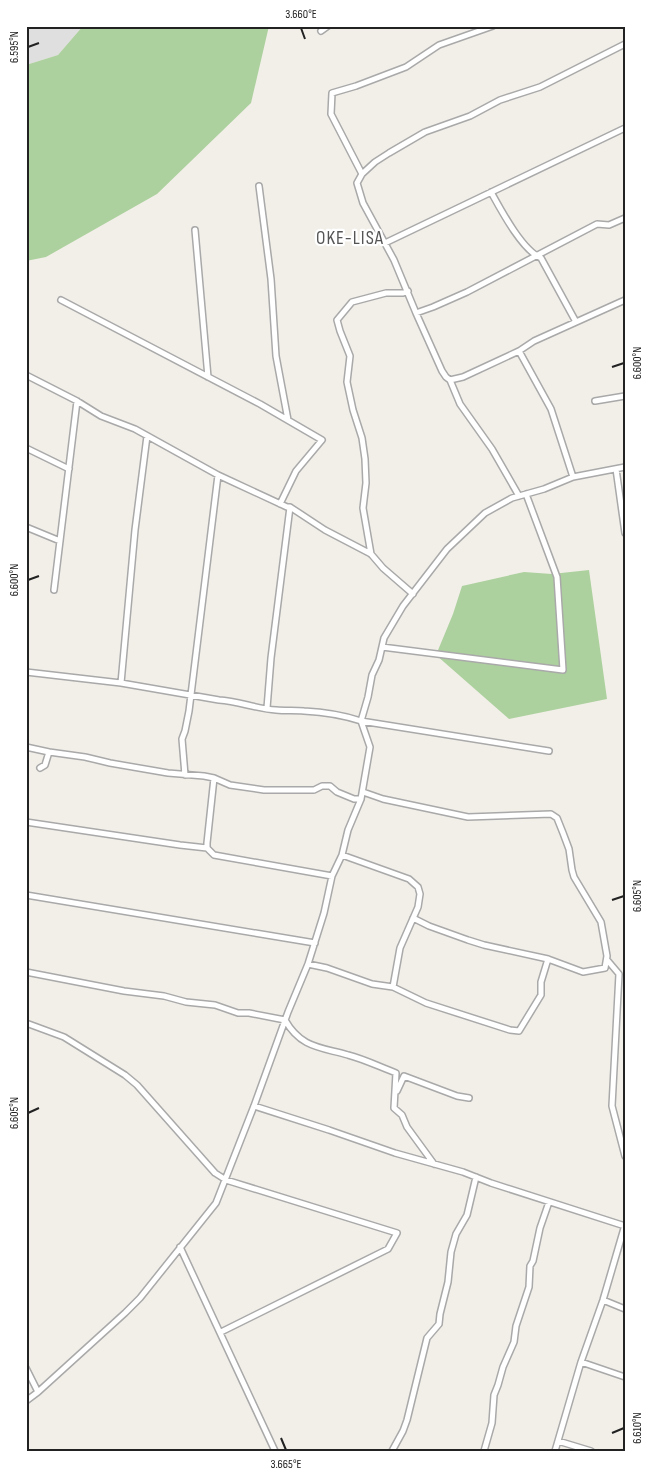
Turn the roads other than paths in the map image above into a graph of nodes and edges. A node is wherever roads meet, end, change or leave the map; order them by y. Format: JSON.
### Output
{"nodes":[{"id":1,"x":328,"y":26,"type":"edge"},
{"id":2,"x":493,"y":26,"type":"edge"},
{"id":3,"x":321,"y":32,"type":"dead end"},
{"id":4,"x":625,"y":44,"type":"edge"},
{"id":5,"x":625,"y":128,"type":"edge"},
{"id":6,"x":362,"y":174,"type":"junction"},
{"id":7,"x":259,"y":186,"type":"dead end"},
{"id":8,"x":491,"y":192,"type":"junction"},
{"id":9,"x":625,"y":218,"type":"edge"},
{"id":10,"x":195,"y":230,"type":"dead end"},
{"id":11,"x":385,"y":243,"type":"junction"},
{"id":12,"x":536,"y":256,"type":"junction"},
{"id":13,"x":408,"y":291,"type":"junction"},
{"id":14,"x":60,"y":300,"type":"dead end"},
{"id":15,"x":625,"y":300,"type":"edge"},
{"id":16,"x":416,"y":313,"type":"junction"},
{"id":17,"x":576,"y":322,"type":"junction"},
{"id":18,"x":519,"y":351,"type":"junction"},
{"id":19,"x":26,"y":375,"type":"edge"},
{"id":20,"x":208,"y":377,"type":"junction"},
{"id":21,"x":450,"y":380,"type":"junction"},
{"id":22,"x":625,"y":396,"type":"edge"},
{"id":23,"x":77,"y":401,"type":"junction"},
{"id":24,"x":595,"y":401,"type":"dead end"},
{"id":25,"x":288,"y":420,"type":"junction"},
{"id":26,"x":147,"y":436,"type":"junction"},
{"id":27,"x":26,"y":448,"type":"edge"},
{"id":28,"x":625,"y":467,"type":"edge"},
{"id":29,"x":69,"y":469,"type":"junction"},
{"id":30,"x":616,"y":469,"type":"junction"},
{"id":31,"x":218,"y":475,"type":"junction"},
{"id":32,"x":574,"y":477,"type":"junction"},
{"id":33,"x":526,"y":494,"type":"junction"},
{"id":34,"x":519,"y":496,"type":"junction"},
{"id":35,"x":280,"y":504,"type":"junction"},
{"id":36,"x":290,"y":507,"type":"junction"},
{"id":37,"x":26,"y":527,"type":"edge"},
{"id":38,"x":625,"y":533,"type":"edge"},
{"id":39,"x":60,"y":541,"type":"junction"},
{"id":40,"x":371,"y":554,"type":"junction"},
{"id":41,"x":54,"y":590,"type":"dead end"},
{"id":42,"x":413,"y":594,"type":"junction"},
{"id":43,"x":382,"y":647,"type":"junction"},
{"id":44,"x":26,"y":672,"type":"edge"},
{"id":45,"x":121,"y":683,"type":"junction"},
{"id":46,"x":191,"y":695,"type":"junction"},
{"id":47,"x":267,"y":708,"type":"junction"},
{"id":48,"x":361,"y":720,"type":"junction"},
{"id":49,"x":26,"y":747,"type":"edge"},
{"id":50,"x":549,"y":751,"type":"dead end"},
{"id":51,"x":50,"y":752,"type":"junction"},
{"id":52,"x":40,"y":768,"type":"dead end"},
{"id":53,"x":185,"y":775,"type":"junction"},
{"id":54,"x":214,"y":778,"type":"junction"},
{"id":55,"x":363,"y":792,"type":"junction"},
{"id":56,"x":361,"y":799,"type":"junction"},
{"id":57,"x":26,"y":822,"type":"edge"},
{"id":58,"x":208,"y":848,"type":"junction"},
{"id":59,"x":342,"y":855,"type":"junction"},
{"id":60,"x":332,"y":876,"type":"junction"},
{"id":61,"x":26,"y":895,"type":"edge"},
{"id":62,"x":413,"y":918,"type":"junction"},
{"id":63,"x":314,"y":943,"type":"junction"},
{"id":64,"x":548,"y":959,"type":"junction"},
{"id":65,"x":608,"y":961,"type":"junction"},
{"id":66,"x":308,"y":964,"type":"junction"},
{"id":67,"x":26,"y":972,"type":"edge"},
{"id":68,"x":622,"y":973,"type":"edge"},
{"id":69,"x":393,"y":987,"type":"junction"},
{"id":70,"x":285,"y":1020,"type":"junction"},
{"id":71,"x":26,"y":1023,"type":"edge"},
{"id":72,"x":469,"y":1098,"type":"dead end"},
{"id":73,"x":254,"y":1106,"type":"junction"},
{"id":74,"x":394,"y":1108,"type":"junction"},
{"id":75,"x":625,"y":1156,"type":"edge"},
{"id":76,"x":434,"y":1164,"type":"junction"},
{"id":77,"x":476,"y":1177,"type":"junction"},
{"id":78,"x":226,"y":1180,"type":"junction"},
{"id":79,"x":549,"y":1202,"type":"junction"},
{"id":80,"x":624,"y":1226,"type":"edge"},
{"id":81,"x":180,"y":1247,"type":"junction"},
{"id":82,"x":603,"y":1300,"type":"junction"},
{"id":83,"x":625,"y":1309,"type":"edge"},
{"id":84,"x":221,"y":1332,"type":"junction"},
{"id":85,"x":581,"y":1362,"type":"junction"},
{"id":86,"x":26,"y":1368,"type":"edge"},
{"id":87,"x":625,"y":1378,"type":"edge"},
{"id":88,"x":38,"y":1392,"type":"junction"},
{"id":89,"x":26,"y":1400,"type":"edge"},
{"id":90,"x":558,"y":1441,"type":"junction"},
{"id":91,"x":275,"y":1451,"type":"edge"},
{"id":92,"x":392,"y":1451,"type":"edge"},
{"id":93,"x":484,"y":1451,"type":"edge"},
{"id":94,"x":555,"y":1451,"type":"edge"},
{"id":95,"x":591,"y":1451,"type":"edge"}],
"edges":[{"from":1,"to":3,"type":"street"},
{"from":2,"to":6,"type":"street"},
{"from":4,"to":6,"type":"street"},
{"from":5,"to":8,"type":"street"},
{"from":6,"to":11,"type":"street"},
{"from":7,"to":25,"type":"street"},
{"from":8,"to":11,"type":"street"},
{"from":8,"to":12,"type":"street"},
{"from":9,"to":12,"type":"street"},
{"from":10,"to":20,"type":"street"},
{"from":11,"to":13,"type":"street"},
{"from":12,"to":16,"type":"street"},
{"from":12,"to":17,"type":"street"},
{"from":13,"to":16,"type":"street"},
{"from":13,"to":40,"type":"street"},
{"from":14,"to":20,"type":"street"},
{"from":15,"to":17,"type":"street"},
{"from":16,"to":21,"type":"street"},
{"from":17,"to":18,"type":"street"},
{"from":18,"to":21,"type":"street"},
{"from":18,"to":32,"type":"street"},
{"from":19,"to":23,"type":"street"},
{"from":20,"to":25,"type":"street"},
{"from":21,"to":34,"type":"street"},
{"from":22,"to":24,"type":"street"},
{"from":23,"to":26,"type":"street"},
{"from":23,"to":29,"type":"street"},
{"from":25,"to":35,"type":"street"},
{"from":26,"to":31,"type":"street"},
{"from":26,"to":45,"type":"street"},
{"from":27,"to":29,"type":"street"},
{"from":28,"to":30,"type":"street"},
{"from":29,"to":39,"type":"street"},
{"from":30,"to":32,"type":"street"},
{"from":30,"to":38,"type":"street"},
{"from":31,"to":35,"type":"street"},
{"from":31,"to":46,"type":"street"},
{"from":32,"to":33,"type":"street"},
{"from":33,"to":34,"type":"street"},
{"from":33,"to":43,"type":"street"},
{"from":34,"to":42,"type":"street"},
{"from":35,"to":36,"type":"street"},
{"from":36,"to":40,"type":"street"},
{"from":36,"to":47,"type":"street"},
{"from":37,"to":39,"type":"street"},
{"from":39,"to":41,"type":"street"},
{"from":40,"to":42,"type":"street"},
{"from":42,"to":43,"type":"street"},
{"from":43,"to":48,"type":"street"},
{"from":44,"to":45,"type":"street"},
{"from":45,"to":46,"type":"street"},
{"from":46,"to":47,"type":"street"},
{"from":46,"to":53,"type":"street"},
{"from":47,"to":48,"type":"street"},
{"from":48,"to":50,"type":"street"},
{"from":48,"to":55,"type":"street"},
{"from":49,"to":51,"type":"street"},
{"from":51,"to":52,"type":"street"},
{"from":51,"to":53,"type":"street"},
{"from":53,"to":54,"type":"street"},
{"from":54,"to":56,"type":"street"},
{"from":54,"to":58,"type":"street"},
{"from":55,"to":56,"type":"street"},
{"from":55,"to":65,"type":"street"},
{"from":56,"to":59,"type":"street"},
{"from":57,"to":58,"type":"street"},
{"from":58,"to":60,"type":"street"},
{"from":59,"to":60,"type":"street"},
{"from":59,"to":62,"type":"street"},
{"from":60,"to":63,"type":"street"},
{"from":61,"to":63,"type":"street"},
{"from":62,"to":64,"type":"street"},
{"from":62,"to":69,"type":"street"},
{"from":63,"to":66,"type":"street"},
{"from":64,"to":65,"type":"street"},
{"from":64,"to":69,"type":"street"},
{"from":65,"to":68,"type":"street"},
{"from":66,"to":69,"type":"street"},
{"from":66,"to":70,"type":"street"},
{"from":67,"to":70,"type":"street"},
{"from":68,"to":75,"type":"street"},
{"from":70,"to":73,"type":"street"},
{"from":70,"to":74,"type":"street"},
{"from":71,"to":78,"type":"street"},
{"from":72,"to":74,"type":"street"},
{"from":73,"to":76,"type":"street"},
{"from":73,"to":78,"type":"street"},
{"from":74,"to":76,"type":"street"},
{"from":76,"to":77,"type":"street"},
{"from":77,"to":79,"type":"street"},
{"from":77,"to":92,"type":"street"},
{"from":78,"to":81,"type":"street"},
{"from":78,"to":84,"type":"street"},
{"from":79,"to":80,"type":"street"},
{"from":79,"to":93,"type":"street"},
{"from":80,"to":82,"type":"street"},
{"from":81,"to":84,"type":"street"},
{"from":81,"to":88,"type":"street"},
{"from":82,"to":83,"type":"street"},
{"from":82,"to":85,"type":"street"},
{"from":84,"to":91,"type":"street"},
{"from":85,"to":87,"type":"street"},
{"from":85,"to":90,"type":"street"},
{"from":86,"to":88,"type":"street"},
{"from":88,"to":89,"type":"street"},
{"from":90,"to":94,"type":"street"},
{"from":90,"to":95,"type":"street"}]}
